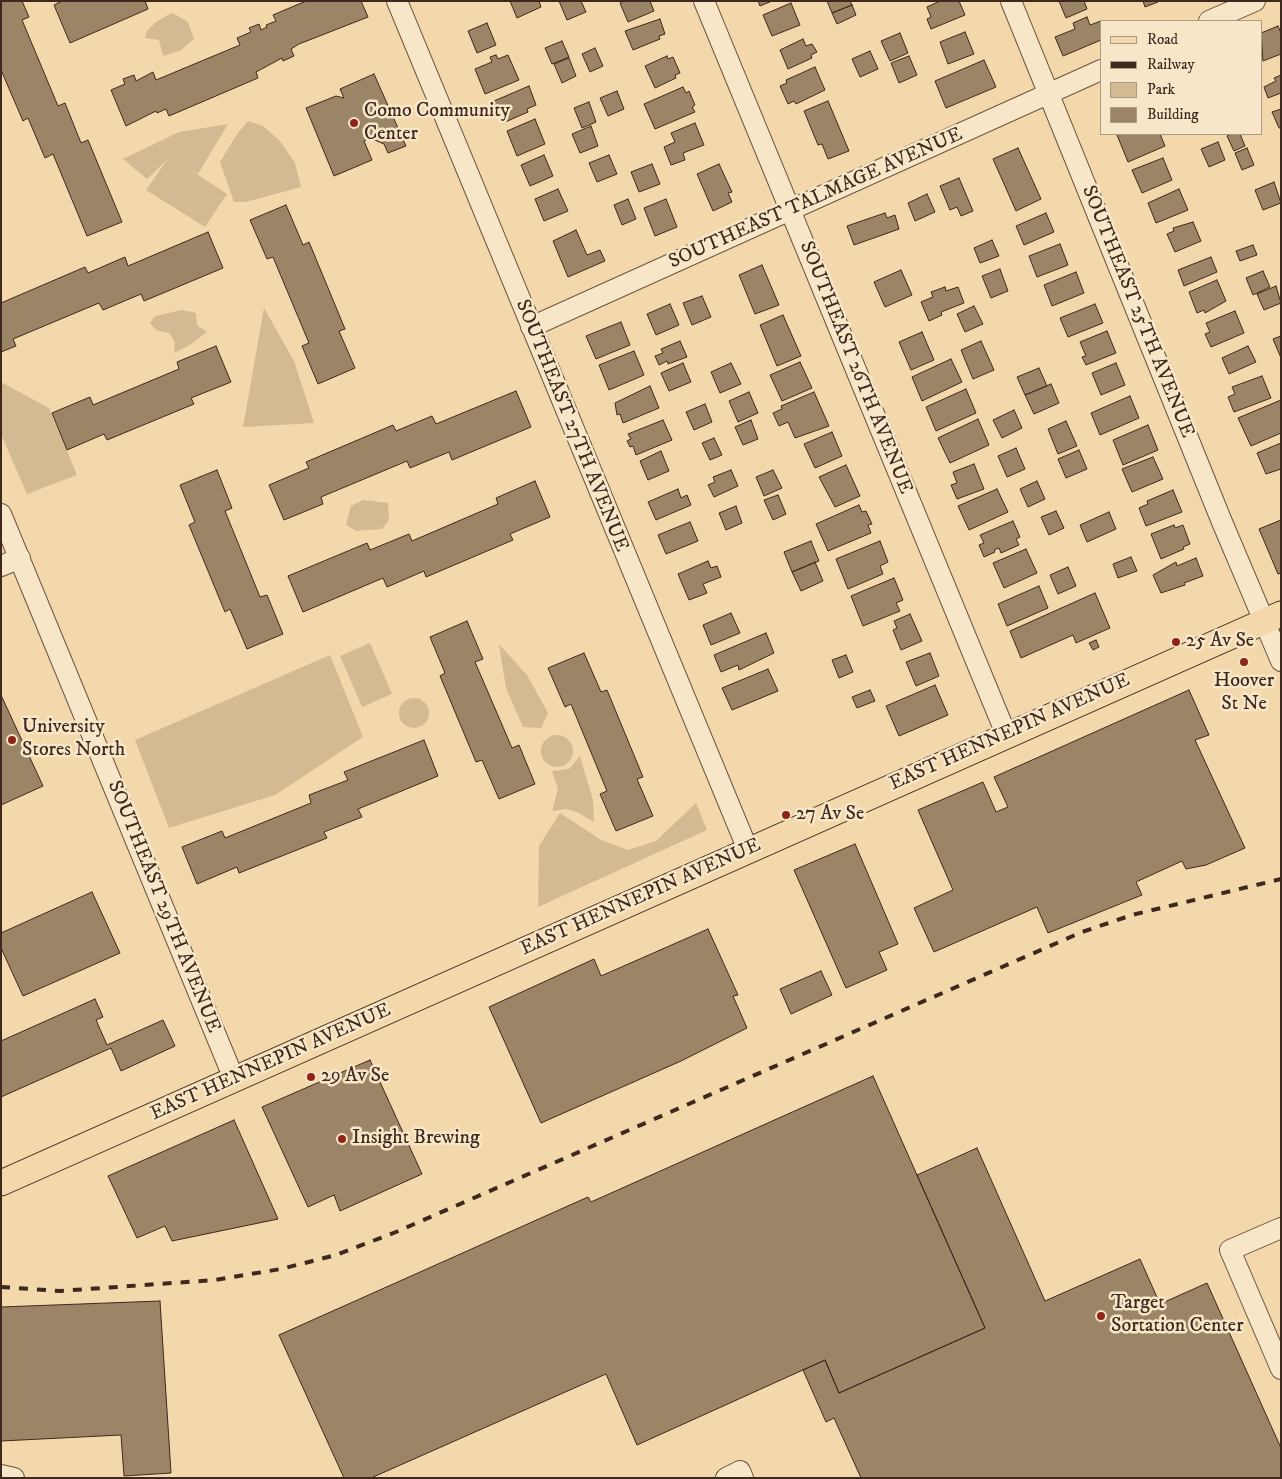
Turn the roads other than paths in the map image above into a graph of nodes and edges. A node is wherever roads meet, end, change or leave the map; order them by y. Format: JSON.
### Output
{"nodes":[{"id":1,"x":397,"y":1,"type":"edge"},
{"id":2,"x":704,"y":1,"type":"edge"},
{"id":3,"x":1011,"y":1,"type":"edge"},
{"id":4,"x":1255,"y":1,"type":"edge"},
{"id":5,"x":1211,"y":20,"type":"edge"},
{"id":6,"x":1100,"y":70,"type":"edge"},
{"id":7,"x":1049,"y":94,"type":"junction"},
{"id":8,"x":790,"y":210,"type":"junction"},
{"id":9,"x":531,"y":327,"type":"junction"},
{"id":10,"x":1,"y":514,"type":"edge"},
{"id":11,"x":20,"y":558,"type":"junction"},
{"id":12,"x":1,"y":566,"type":"edge"},
{"id":13,"x":1272,"y":618,"type":"edge"},
{"id":14,"x":1281,"y":661,"type":"edge"},
{"id":15,"x":1006,"y":734,"type":"junction"},
{"id":16,"x":748,"y":850,"type":"junction"},
{"id":17,"x":234,"y":1079,"type":"junction"},
{"id":18,"x":1,"y":1183,"type":"edge"},
{"id":19,"x":1281,"y":1228,"type":"edge"},
{"id":20,"x":1281,"y":1369,"type":"edge"},
{"id":21,"x":1,"y":1475,"type":"edge"},
{"id":22,"x":14,"y":1478,"type":"edge"}],
"edges":[{"from":1,"to":9,"type":"street","name":"SOUTHEAST 27TH AVENUE"},
{"from":2,"to":8,"type":"street","name":"SOUTHEAST 26TH AVENUE"},
{"from":3,"to":7,"type":"street","name":"SOUTHEAST 25TH AVENUE"},
{"from":4,"to":5,"type":"street"},
{"from":6,"to":7,"type":"street","name":"SOUTHEAST TALMAGE AVENUE"},
{"from":7,"to":8,"type":"street","name":"SOUTHEAST TALMAGE AVENUE"},
{"from":7,"to":13,"type":"street","name":"SOUTHEAST 25TH AVENUE"},
{"from":8,"to":9,"type":"street","name":"SOUTHEAST TALMAGE AVENUE"},
{"from":8,"to":15,"type":"street","name":"SOUTHEAST 26TH AVENUE"},
{"from":9,"to":16,"type":"street","name":"SOUTHEAST 27TH AVENUE"},
{"from":10,"to":11,"type":"street","name":"SOUTHEAST 29TH AVENUE"},
{"from":11,"to":12,"type":"street"},
{"from":11,"to":17,"type":"street","name":"SOUTHEAST 29TH AVENUE"},
{"from":13,"to":14,"type":"street","name":"SOUTHEAST 25TH AVENUE"},
{"from":13,"to":15,"type":"main road","name":"EAST HENNEPIN AVENUE"},
{"from":15,"to":16,"type":"main road","name":"EAST HENNEPIN AVENUE"},
{"from":16,"to":17,"type":"main road","name":"EAST HENNEPIN AVENUE"},
{"from":17,"to":18,"type":"main road","name":"EAST HENNEPIN AVENUE"},
{"from":19,"to":20,"type":"street"},
{"from":21,"to":22,"type":"street"}]}
